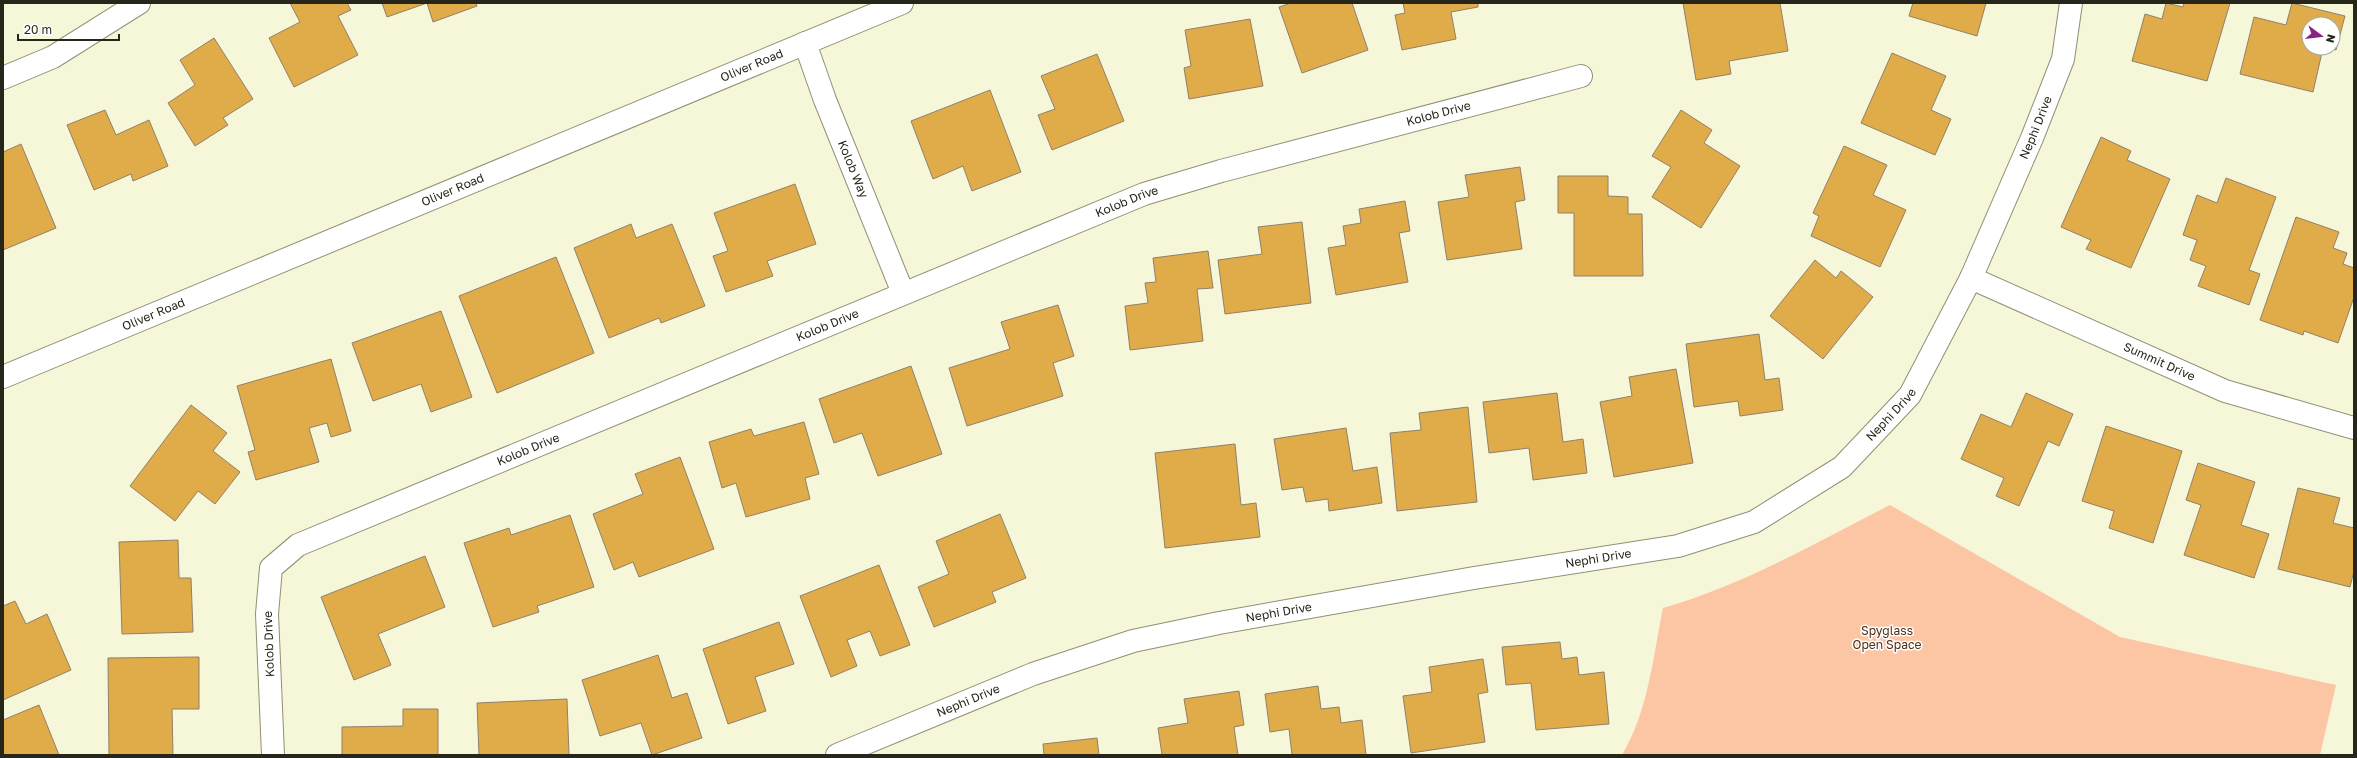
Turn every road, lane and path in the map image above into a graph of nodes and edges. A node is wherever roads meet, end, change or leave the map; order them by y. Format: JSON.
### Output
{"nodes":[{"id":1,"x":139,"y":3,"type":"edge"},
{"id":2,"x":902,"y":3,"type":"edge"},
{"id":3,"x":2071,"y":3,"type":"edge"},
{"id":4,"x":805,"y":44,"type":"junction"},
{"id":5,"x":1581,"y":76,"type":"dead end"},
{"id":6,"x":3,"y":78,"type":"edge"},
{"id":7,"x":1971,"y":278,"type":"junction"},
{"id":8,"x":903,"y":293,"type":"junction"},
{"id":9,"x":3,"y":377,"type":"edge"},
{"id":10,"x":2354,"y":428,"type":"edge"},
{"id":11,"x":273,"y":755,"type":"edge"},
{"id":12,"x":837,"y":755,"type":"edge"}],
"edges":[{"from":1,"to":6,"type":"street"},
{"from":2,"to":4,"type":"street","name":"Oliver Road"},
{"from":3,"to":7,"type":"street","name":"Nephi Drive"},
{"from":4,"to":8,"type":"street","name":"Kolob Way"},
{"from":4,"to":9,"type":"street","name":"Oliver Road"},
{"from":5,"to":8,"type":"street","name":"Kolob Drive"},
{"from":7,"to":10,"type":"street","name":"Summit Drive"},
{"from":7,"to":12,"type":"street","name":"Nephi Drive"},
{"from":8,"to":11,"type":"street","name":"Kolob Drive"}]}
